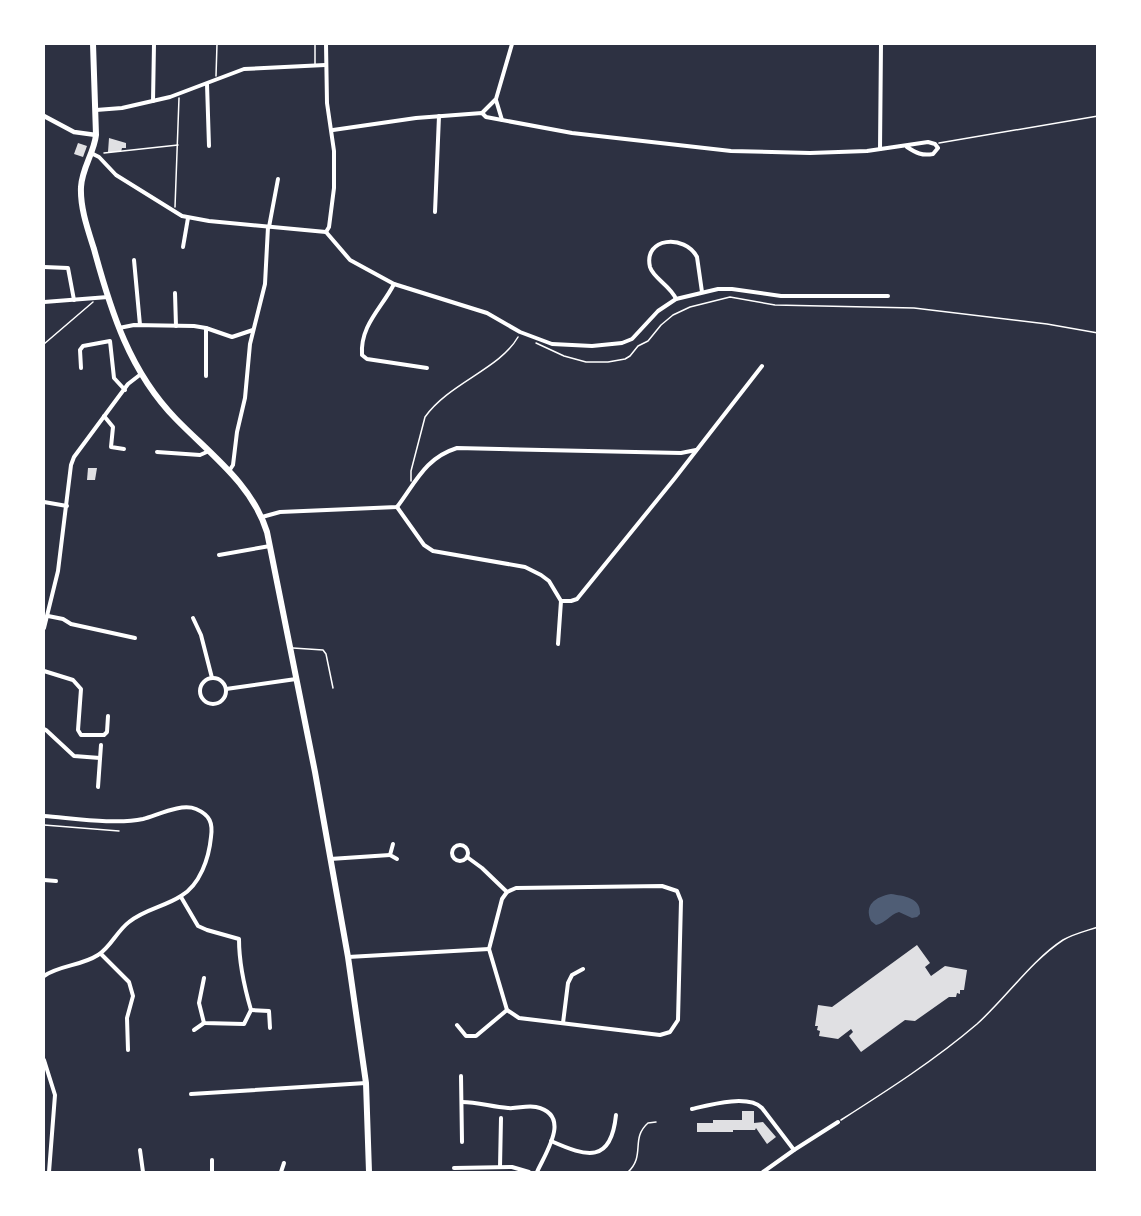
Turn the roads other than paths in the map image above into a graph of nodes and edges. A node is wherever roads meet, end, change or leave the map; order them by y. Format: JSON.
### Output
{"nodes":[{"id":1,"x":93,"y":44,"type":"edge"},
{"id":2,"x":154,"y":44,"type":"edge"},
{"id":3,"x":315,"y":44,"type":"edge"},
{"id":4,"x":326,"y":44,"type":"edge"},
{"id":5,"x":512,"y":44,"type":"edge"},
{"id":6,"x":881,"y":44,"type":"edge"},
{"id":7,"x":315,"y":65,"type":"junction"},
{"id":8,"x":325,"y":65,"type":"junction"},
{"id":9,"x":207,"y":84,"type":"junction"},
{"id":10,"x":495,"y":99,"type":"junction"},
{"id":11,"x":153,"y":101,"type":"junction"},
{"id":12,"x":96,"y":110,"type":"junction"},
{"id":13,"x":482,"y":113,"type":"junction"},
{"id":14,"x":44,"y":116,"type":"edge"},
{"id":15,"x":439,"y":116,"type":"junction"},
{"id":16,"x":502,"y":120,"type":"junction"},
{"id":17,"x":333,"y":130,"type":"junction"},
{"id":18,"x":96,"y":135,"type":"junction"},
{"id":19,"x":209,"y":146,"type":"dead end"},
{"id":20,"x":907,"y":147,"type":"junction"},
{"id":21,"x":880,"y":149,"type":"junction"},
{"id":22,"x":91,"y":153,"type":"junction"},
{"id":23,"x":278,"y":179,"type":"dead end"},
{"id":24,"x":435,"y":212,"type":"dead end"},
{"id":25,"x":189,"y":218,"type":"junction"},
{"id":26,"x":269,"y":227,"type":"junction"},
{"id":27,"x":326,"y":232,"type":"junction"},
{"id":28,"x":183,"y":247,"type":"dead end"},
{"id":29,"x":134,"y":260,"type":"dead end"},
{"id":30,"x":44,"y":267,"type":"edge"},
{"id":31,"x":394,"y":284,"type":"junction"},
{"id":32,"x":702,"y":292,"type":"junction"},
{"id":33,"x":175,"y":293,"type":"dead end"},
{"id":34,"x":888,"y":296,"type":"dead end"},
{"id":35,"x":108,"y":297,"type":"junction"},
{"id":36,"x":676,"y":299,"type":"junction"},
{"id":37,"x":74,"y":300,"type":"junction"},
{"id":38,"x":44,"y":302,"type":"edge"},
{"id":39,"x":140,"y":325,"type":"junction"},
{"id":40,"x":176,"y":326,"type":"junction"},
{"id":41,"x":206,"y":327,"type":"junction"},
{"id":42,"x":118,"y":329,"type":"junction"},
{"id":43,"x":253,"y":330,"type":"junction"},
{"id":44,"x":762,"y":366,"type":"dead end"},
{"id":45,"x":81,"y":368,"type":"dead end"},
{"id":46,"x":427,"y":368,"type":"dead end"},
{"id":47,"x":141,"y":374,"type":"junction"},
{"id":48,"x":206,"y":376,"type":"dead end"},
{"id":49,"x":125,"y":390,"type":"junction"},
{"id":50,"x":104,"y":417,"type":"junction"},
{"id":51,"x":124,"y":448,"type":"dead end"},
{"id":52,"x":696,"y":450,"type":"junction"},
{"id":53,"x":208,"y":451,"type":"junction"},
{"id":54,"x":157,"y":452,"type":"dead end"},
{"id":55,"x":229,"y":472,"type":"junction"},
{"id":56,"x":44,"y":502,"type":"edge"},
{"id":57,"x":67,"y":506,"type":"junction"},
{"id":58,"x":397,"y":507,"type":"junction"},
{"id":59,"x":262,"y":518,"type":"junction"},
{"id":60,"x":270,"y":546,"type":"junction"},
{"id":61,"x":219,"y":555,"type":"dead end"},
{"id":62,"x":561,"y":601,"type":"junction"},
{"id":63,"x":48,"y":616,"type":"junction"},
{"id":64,"x":193,"y":618,"type":"dead end"},
{"id":65,"x":44,"y":628,"type":"edge"},
{"id":66,"x":135,"y":638,"type":"dead end"},
{"id":67,"x":558,"y":644,"type":"dead end"},
{"id":68,"x":290,"y":649,"type":"junction"},
{"id":69,"x":44,"y":671,"type":"edge"},
{"id":70,"x":212,"y":678,"type":"junction"},
{"id":71,"x":296,"y":679,"type":"junction"},
{"id":72,"x":333,"y":688,"type":"dead end"},
{"id":73,"x":226,"y":689,"type":"junction"},
{"id":74,"x":108,"y":716,"type":"dead end"},
{"id":75,"x":44,"y":729,"type":"edge"},
{"id":76,"x":101,"y":745,"type":"dead end"},
{"id":77,"x":100,"y":758,"type":"junction"},
{"id":78,"x":98,"y":787,"type":"dead end"},
{"id":79,"x":44,"y":816,"type":"edge"},
{"id":80,"x":44,"y":825,"type":"edge"},
{"id":81,"x":119,"y":831,"type":"dead end"},
{"id":82,"x":393,"y":844,"type":"dead end"},
{"id":83,"x":390,"y":855,"type":"junction"},
{"id":84,"x":467,"y":857,"type":"junction"},
{"id":85,"x":398,"y":859,"type":"dead end"},
{"id":86,"x":329,"y":860,"type":"junction"},
{"id":87,"x":44,"y":880,"type":"edge"},
{"id":88,"x":56,"y":881,"type":"dead end"},
{"id":89,"x":507,"y":892,"type":"junction"},
{"id":90,"x":181,"y":897,"type":"junction"},
{"id":91,"x":489,"y":949,"type":"junction"},
{"id":92,"x":101,"y":954,"type":"junction"},
{"id":93,"x":348,"y":957,"type":"junction"},
{"id":94,"x":583,"y":969,"type":"dead end"},
{"id":95,"x":44,"y":976,"type":"edge"},
{"id":96,"x":204,"y":978,"type":"dead end"},
{"id":97,"x":251,"y":1010,"type":"junction"},
{"id":98,"x":507,"y":1010,"type":"junction"},
{"id":99,"x":204,"y":1023,"type":"junction"},
{"id":100,"x":563,"y":1023,"type":"junction"},
{"id":101,"x":457,"y":1025,"type":"dead end"},
{"id":102,"x":270,"y":1028,"type":"dead end"},
{"id":103,"x":194,"y":1030,"type":"dead end"},
{"id":104,"x":128,"y":1050,"type":"dead end"},
{"id":105,"x":44,"y":1062,"type":"edge"},
{"id":106,"x":461,"y":1076,"type":"dead end"},
{"id":107,"x":366,"y":1083,"type":"junction"},
{"id":108,"x":191,"y":1094,"type":"dead end"},
{"id":109,"x":462,"y":1102,"type":"junction"},
{"id":110,"x":693,"y":1109,"type":"dead end"},
{"id":111,"x":616,"y":1114,"type":"dead end"},
{"id":112,"x":501,"y":1118,"type":"dead end"},
{"id":113,"x":656,"y":1122,"type":"dead end"},
{"id":114,"x":838,"y":1122,"type":"road end"},
{"id":115,"x":551,"y":1141,"type":"junction"},
{"id":116,"x":462,"y":1142,"type":"dead end"},
{"id":117,"x":140,"y":1150,"type":"dead end"},
{"id":118,"x":794,"y":1150,"type":"junction"},
{"id":119,"x":212,"y":1160,"type":"dead end"},
{"id":120,"x":284,"y":1163,"type":"dead end"},
{"id":121,"x":500,"y":1167,"type":"junction"},
{"id":122,"x":454,"y":1168,"type":"dead end"},
{"id":123,"x":49,"y":1173,"type":"edge"},
{"id":124,"x":143,"y":1173,"type":"edge"},
{"id":125,"x":212,"y":1173,"type":"edge"},
{"id":126,"x":281,"y":1173,"type":"edge"},
{"id":127,"x":369,"y":1173,"type":"edge"},
{"id":128,"x":529,"y":1173,"type":"edge"},
{"id":129,"x":537,"y":1173,"type":"edge"},
{"id":130,"x":628,"y":1173,"type":"edge"},
{"id":131,"x":763,"y":1173,"type":"edge"}],
"edges":[{"from":1,"to":12,"type":"highway"},
{"from":2,"to":11,"type":"street"},
{"from":3,"to":7,"type":"lane"},
{"from":4,"to":8,"type":"street"},
{"from":5,"to":10,"type":"street"},
{"from":6,"to":21,"type":"street"},
{"from":7,"to":8,"type":"street"},
{"from":7,"to":9,"type":"street"},
{"from":8,"to":17,"type":"street"},
{"from":9,"to":11,"type":"street"},
{"from":9,"to":19,"type":"street"},
{"from":10,"to":13,"type":"street"},
{"from":10,"to":16,"type":"street"},
{"from":11,"to":12,"type":"street"},
{"from":12,"to":18,"type":"highway"},
{"from":13,"to":15,"type":"street"},
{"from":13,"to":16,"type":"street"},
{"from":14,"to":18,"type":"street"},
{"from":15,"to":17,"type":"street"},
{"from":15,"to":24,"type":"street"},
{"from":16,"to":21,"type":"street"},
{"from":17,"to":27,"type":"street"},
{"from":18,"to":22,"type":"highway"},
{"from":20,"to":20,"type":"street"},
{"from":20,"to":21,"type":"street"},
{"from":22,"to":25,"type":"street"},
{"from":22,"to":35,"type":"highway"},
{"from":23,"to":26,"type":"street"},
{"from":25,"to":26,"type":"street"},
{"from":25,"to":28,"type":"street"},
{"from":26,"to":27,"type":"street"},
{"from":26,"to":43,"type":"street"},
{"from":27,"to":31,"type":"street"},
{"from":29,"to":39,"type":"street"},
{"from":30,"to":37,"type":"street"},
{"from":31,"to":36,"type":"street"},
{"from":31,"to":46,"type":"street"},
{"from":32,"to":34,"type":"street"},
{"from":32,"to":36,"type":"street"},
{"from":32,"to":36,"type":"street"},
{"from":33,"to":40,"type":"street"},
{"from":35,"to":37,"type":"street"},
{"from":35,"to":42,"type":"highway"},
{"from":37,"to":38,"type":"street"},
{"from":39,"to":40,"type":"street"},
{"from":39,"to":42,"type":"street"},
{"from":40,"to":41,"type":"street"},
{"from":41,"to":43,"type":"street"},
{"from":41,"to":48,"type":"street"},
{"from":42,"to":47,"type":"highway"},
{"from":43,"to":55,"type":"street"},
{"from":44,"to":52,"type":"street"},
{"from":45,"to":49,"type":"street"},
{"from":47,"to":49,"type":"street"},
{"from":47,"to":53,"type":"highway"},
{"from":49,"to":50,"type":"street"},
{"from":50,"to":51,"type":"street"},
{"from":50,"to":57,"type":"street"},
{"from":52,"to":58,"type":"street"},
{"from":52,"to":62,"type":"street"},
{"from":53,"to":54,"type":"street"},
{"from":53,"to":55,"type":"highway"},
{"from":55,"to":59,"type":"highway"},
{"from":56,"to":57,"type":"street"},
{"from":57,"to":63,"type":"street"},
{"from":58,"to":59,"type":"street"},
{"from":58,"to":62,"type":"street"},
{"from":59,"to":60,"type":"highway"},
{"from":60,"to":61,"type":"street"},
{"from":60,"to":68,"type":"highway"},
{"from":62,"to":67,"type":"street"},
{"from":63,"to":65,"type":"street"},
{"from":63,"to":66,"type":"street"},
{"from":64,"to":70,"type":"street"},
{"from":68,"to":71,"type":"highway"},
{"from":68,"to":72,"type":"lane"},
{"from":69,"to":74,"type":"street"},
{"from":70,"to":73,"type":"street"},
{"from":70,"to":73,"type":"street"},
{"from":71,"to":73,"type":"street"},
{"from":71,"to":86,"type":"highway"},
{"from":75,"to":77,"type":"street"},
{"from":76,"to":77,"type":"street"},
{"from":77,"to":78,"type":"street"},
{"from":79,"to":90,"type":"street"},
{"from":80,"to":81,"type":"lane"},
{"from":82,"to":83,"type":"street"},
{"from":83,"to":85,"type":"street"},
{"from":83,"to":86,"type":"street"},
{"from":84,"to":84,"type":"street"},
{"from":84,"to":89,"type":"street"},
{"from":86,"to":93,"type":"highway"},
{"from":87,"to":88,"type":"street"},
{"from":89,"to":91,"type":"street"},
{"from":89,"to":100,"type":"street"},
{"from":90,"to":92,"type":"street"},
{"from":90,"to":97,"type":"street"},
{"from":91,"to":93,"type":"street"},
{"from":91,"to":98,"type":"street"},
{"from":92,"to":95,"type":"street"},
{"from":92,"to":104,"type":"street"},
{"from":93,"to":107,"type":"highway"},
{"from":94,"to":100,"type":"street"},
{"from":96,"to":99,"type":"street"},
{"from":97,"to":99,"type":"street"},
{"from":97,"to":102,"type":"street"},
{"from":98,"to":100,"type":"street"},
{"from":98,"to":101,"type":"street"},
{"from":99,"to":103,"type":"street"},
{"from":105,"to":123,"type":"street"},
{"from":106,"to":109,"type":"street"},
{"from":107,"to":108,"type":"street"},
{"from":107,"to":127,"type":"highway"},
{"from":109,"to":115,"type":"street"},
{"from":109,"to":116,"type":"street"},
{"from":110,"to":118,"type":"street"},
{"from":111,"to":115,"type":"street"},
{"from":112,"to":121,"type":"street"},
{"from":113,"to":130,"type":"lane"},
{"from":114,"to":118,"type":"street"},
{"from":115,"to":129,"type":"street"},
{"from":117,"to":124,"type":"street"},
{"from":118,"to":131,"type":"street"},
{"from":119,"to":125,"type":"street"},
{"from":120,"to":126,"type":"street"},
{"from":121,"to":122,"type":"street"},
{"from":121,"to":128,"type":"street"}]}
